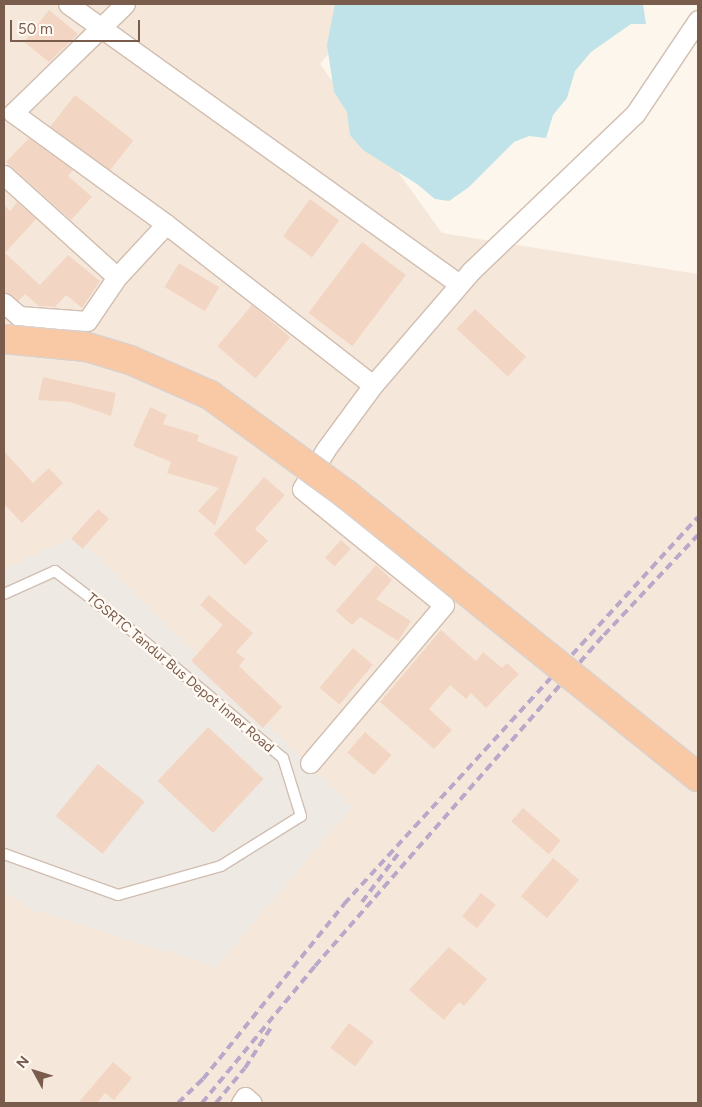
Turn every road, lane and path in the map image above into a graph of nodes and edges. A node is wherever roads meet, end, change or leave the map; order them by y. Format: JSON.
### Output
{"nodes":[{"id":1,"x":68,"y":4,"type":"edge"},
{"id":2,"x":125,"y":4,"type":"edge"},
{"id":3,"x":698,"y":20,"type":"edge"},
{"id":4,"x":100,"y":28,"type":"junction"},
{"id":5,"x":4,"y":175,"type":"edge"},
{"id":6,"x":166,"y":224,"type":"junction"},
{"id":7,"x":117,"y":277,"type":"junction"},
{"id":8,"x":459,"y":284,"type":"junction"},
{"id":9,"x":4,"y":303,"type":"edge"},
{"id":10,"x":4,"y":339,"type":"edge"},
{"id":11,"x":373,"y":385,"type":"junction"},
{"id":12,"x":4,"y":594,"type":"edge"},
{"id":13,"x":310,"y":763,"type":"dead end"},
{"id":14,"x":698,"y":776,"type":"edge"},
{"id":15,"x":4,"y":854,"type":"edge"},
{"id":16,"x":241,"y":1103,"type":"edge"},
{"id":17,"x":252,"y":1103,"type":"edge"}],
"edges":[{"from":1,"to":4,"type":"street"},
{"from":2,"to":4,"type":"street"},
{"from":3,"to":8,"type":"street"},
{"from":4,"to":6,"type":"street"},
{"from":4,"to":8,"type":"street"},
{"from":5,"to":7,"type":"street"},
{"from":6,"to":7,"type":"street"},
{"from":6,"to":11,"type":"street"},
{"from":7,"to":9,"type":"street"},
{"from":8,"to":11,"type":"street"},
{"from":10,"to":14,"type":"highway","bridge":true},
{"from":11,"to":13,"type":"street"},
{"from":12,"to":15,"type":"lane","name":"TGSRTC Tandur Bus Depot Inner Road"},
{"from":16,"to":17,"type":"street"}]}
